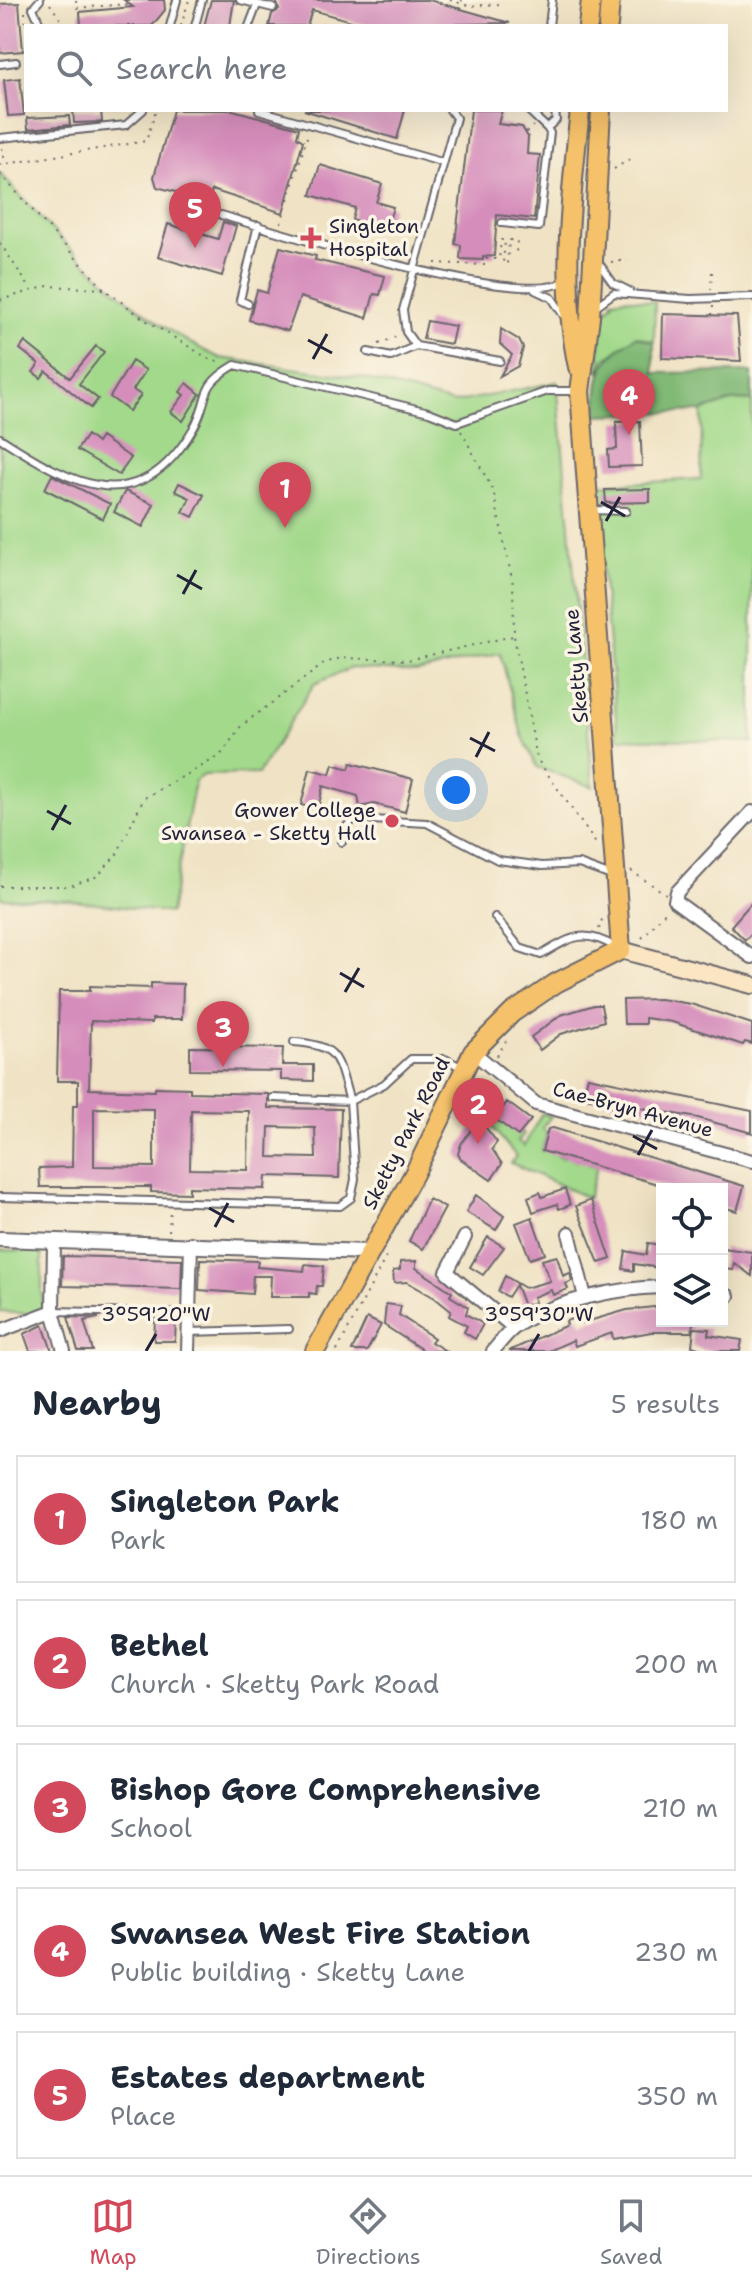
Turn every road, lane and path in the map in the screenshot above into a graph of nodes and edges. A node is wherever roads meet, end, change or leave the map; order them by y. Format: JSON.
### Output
{"nodes":[{"id":1,"x":43,"y":0,"type":"edge"},
{"id":2,"x":76,"y":0,"type":"edge"},
{"id":3,"x":130,"y":0,"type":"edge"},
{"id":4,"x":177,"y":0,"type":"edge"},
{"id":5,"x":189,"y":0,"type":"edge"},
{"id":6,"x":202,"y":0,"type":"edge"},
{"id":7,"x":240,"y":0,"type":"edge"},
{"id":8,"x":450,"y":0,"type":"edge"},
{"id":9,"x":500,"y":0,"type":"edge"},
{"id":10,"x":552,"y":0,"type":"edge"},
{"id":11,"x":591,"y":0,"type":"edge"},
{"id":12,"x":610,"y":0,"type":"edge"},
{"id":13,"x":462,"y":2,"type":"edge"},
{"id":14,"x":257,"y":5,"type":"junction"},
{"id":15,"x":273,"y":8,"type":"dead end"},
{"id":16,"x":459,"y":9,"type":"dead end"},
{"id":17,"x":40,"y":24,"type":"edge"},
{"id":18,"x":63,"y":24,"type":"edge"},
{"id":19,"x":171,"y":24,"type":"edge"},
{"id":20,"x":182,"y":24,"type":"edge"},
{"id":21,"x":196,"y":24,"type":"edge"},
{"id":22,"x":250,"y":24,"type":"edge"},
{"id":23,"x":549,"y":24,"type":"edge"},
{"id":24,"x":588,"y":24,"type":"edge"},
{"id":25,"x":608,"y":24,"type":"edge"},
{"id":26,"x":16,"y":62,"type":"dead end"},
{"id":27,"x":0,"y":64,"type":"edge"},
{"id":28,"x":141,"y":112,"type":"edge"},
{"id":29,"x":155,"y":112,"type":"edge"},
{"id":30,"x":266,"y":112,"type":"edge"},
{"id":31,"x":296,"y":112,"type":"edge"},
{"id":32,"x":452,"y":112,"type":"edge"},
{"id":33,"x":530,"y":112,"type":"edge"},
{"id":34,"x":555,"y":112,"type":"edge"},
{"id":35,"x":580,"y":112,"type":"edge"},
{"id":36,"x":601,"y":112,"type":"edge"},
{"id":37,"x":294,"y":120,"type":"junction"},
{"id":38,"x":537,"y":122,"type":"junction"},
{"id":39,"x":310,"y":124,"type":"junction"},
{"id":40,"x":547,"y":128,"type":"junction"},
{"id":41,"x":526,"y":132,"type":"dead end"},
{"id":42,"x":0,"y":139,"type":"edge"},
{"id":43,"x":630,"y":159,"type":"dead end"},
{"id":44,"x":441,"y":162,"type":"junction"},
{"id":45,"x":5,"y":163,"type":"junction"},
{"id":46,"x":0,"y":165,"type":"edge"},
{"id":47,"x":0,"y":174,"type":"edge"},
{"id":48,"x":606,"y":174,"type":"dead end"},
{"id":49,"x":221,"y":215,"type":"dead end"},
{"id":50,"x":502,"y":223,"type":"dead end"},
{"id":51,"x":258,"y":225,"type":"junction"},
{"id":52,"x":277,"y":232,"type":"junction"},
{"id":53,"x":0,"y":243,"type":"edge"},
{"id":54,"x":593,"y":248,"type":"junction"},
{"id":55,"x":516,"y":253,"type":"dead end"},
{"id":56,"x":627,"y":260,"type":"dead end"},
{"id":57,"x":609,"y":262,"type":"dead end"},
{"id":58,"x":435,"y":263,"type":"dead end"},
{"id":59,"x":412,"y":268,"type":"junction"},
{"id":60,"x":569,"y":273,"type":"junction"},
{"id":61,"x":532,"y":288,"type":"junction"},
{"id":62,"x":31,"y":289,"type":"junction"},
{"id":63,"x":104,"y":289,"type":"junction"},
{"id":64,"x":637,"y":294,"type":"junction"},
{"id":65,"x":752,"y":297,"type":"edge"},
{"id":66,"x":0,"y":300,"type":"edge"},
{"id":67,"x":248,"y":304,"type":"dead end"},
{"id":68,"x":590,"y":317,"type":"junction"},
{"id":69,"x":570,"y":329,"type":"junction"},
{"id":70,"x":406,"y":332,"type":"junction"},
{"id":71,"x":379,"y":344,"type":"dead end"},
{"id":72,"x":416,"y":346,"type":"junction"},
{"id":73,"x":368,"y":352,"type":"dead end"},
{"id":74,"x":209,"y":359,"type":"dead end"},
{"id":75,"x":500,"y":361,"type":"dead end"},
{"id":76,"x":580,"y":384,"type":"junction"},
{"id":77,"x":457,"y":423,"type":"junction"},
{"id":78,"x":0,"y":438,"type":"edge"},
{"id":79,"x":586,"y":511,"type":"junction"},
{"id":80,"x":626,"y":511,"type":"dead end"},
{"id":81,"x":514,"y":636,"type":"junction"},
{"id":82,"x":752,"y":812,"type":"edge"},
{"id":83,"x":342,"y":842,"type":"dead end"},
{"id":84,"x":616,"y":873,"type":"junction"},
{"id":85,"x":0,"y":886,"type":"edge"},
{"id":86,"x":675,"y":901,"type":"junction"},
{"id":87,"x":604,"y":907,"type":"dead end"},
{"id":88,"x":495,"y":917,"type":"dead end"},
{"id":89,"x":596,"y":936,"type":"junction"},
{"id":90,"x":642,"y":938,"type":"dead end"},
{"id":91,"x":621,"y":950,"type":"junction"},
{"id":92,"x":752,"y":957,"type":"edge"},
{"id":93,"x":752,"y":985,"type":"edge"},
{"id":94,"x":507,"y":1038,"type":"dead end"},
{"id":95,"x":294,"y":1042,"type":"dead end"},
{"id":96,"x":468,"y":1060,"type":"junction"},
{"id":97,"x":490,"y":1067,"type":"junction"},
{"id":98,"x":273,"y":1098,"type":"dead end"},
{"id":99,"x":350,"y":1101,"type":"junction"},
{"id":100,"x":752,"y":1161,"type":"edge"},
{"id":101,"x":0,"y":1197,"type":"edge"},
{"id":102,"x":170,"y":1202,"type":"junction"},
{"id":103,"x":569,"y":1233,"type":"dead end"},
{"id":104,"x":465,"y":1237,"type":"dead end"},
{"id":105,"x":0,"y":1239,"type":"edge"},
{"id":106,"x":54,"y":1242,"type":"junction"},
{"id":107,"x":168,"y":1243,"type":"junction"},
{"id":108,"x":191,"y":1243,"type":"junction"},
{"id":109,"x":391,"y":1248,"type":"dead end"},
{"id":110,"x":368,"y":1252,"type":"junction"},
{"id":111,"x":656,"y":1287,"type":"edge"},
{"id":112,"x":585,"y":1297,"type":"junction"},
{"id":113,"x":53,"y":1311,"type":"junction"},
{"id":114,"x":189,"y":1314,"type":"junction"},
{"id":115,"x":514,"y":1328,"type":"junction"},
{"id":116,"x":289,"y":1329,"type":"dead end"},
{"id":117,"x":0,"y":1331,"type":"edge"},
{"id":118,"x":189,"y":1332,"type":"junction"},
{"id":119,"x":64,"y":1351,"type":"edge"},
{"id":120,"x":188,"y":1351,"type":"edge"},
{"id":121,"x":315,"y":1351,"type":"edge"},
{"id":122,"x":337,"y":1351,"type":"edge"},
{"id":123,"x":493,"y":1351,"type":"edge"}],
"edges":[{"from":1,"to":17,"type":"lane"},
{"from":1,"to":18,"type":"path"},
{"from":2,"to":3,"type":"path"},
{"from":4,"to":19,"type":"lane"},
{"from":5,"to":20,"type":"path"},
{"from":6,"to":21,"type":"lane"},
{"from":7,"to":14,"type":"lane"},
{"from":8,"to":13,"type":"path"},
{"from":9,"to":13,"type":"path"},
{"from":10,"to":23,"type":"lane"},
{"from":11,"to":24,"type":"main road"},
{"from":12,"to":25,"type":"main road"},
{"from":13,"to":16,"type":"path"},
{"from":14,"to":15,"type":"lane"},
{"from":14,"to":22,"type":"lane"},
{"from":26,"to":27,"type":"lane"},
{"from":28,"to":42,"type":"lane"},
{"from":29,"to":45,"type":"path"},
{"from":30,"to":37,"type":"lane"},
{"from":31,"to":37,"type":"lane"},
{"from":32,"to":44,"type":"lane"},
{"from":33,"to":38,"type":"lane"},
{"from":34,"to":40,"type":"lane"},
{"from":35,"to":60,"type":"main road","name":"Sketty Lane"},
{"from":36,"to":54,"type":"main road","name":"Sketty Lane"},
{"from":37,"to":39,"type":"lane"},
{"from":38,"to":40,"type":"lane"},
{"from":38,"to":41,"type":"path"},
{"from":39,"to":44,"type":"lane"},
{"from":39,"to":52,"type":"path"},
{"from":40,"to":50,"type":"lane"},
{"from":42,"to":45,"type":"path"},
{"from":43,"to":48,"type":"path"},
{"from":44,"to":59,"type":"lane"},
{"from":45,"to":46,"type":"path"},
{"from":47,"to":63,"type":"path"},
{"from":49,"to":51,"type":"lane"},
{"from":51,"to":52,"type":"lane"},
{"from":51,"to":67,"type":"lane"},
{"from":52,"to":59,"type":"lane"},
{"from":53,"to":62,"type":"path"},
{"from":54,"to":64,"type":"lane"},
{"from":54,"to":68,"type":"main road","name":"Sketty Lane"},
{"from":55,"to":58,"type":"path"},
{"from":56,"to":57,"type":"path"},
{"from":59,"to":61,"type":"lane"},
{"from":59,"to":70,"type":"lane"},
{"from":60,"to":61,"type":"lane"},
{"from":60,"to":69,"type":"main road","name":"Sketty Lane"},
{"from":61,"to":69,"type":"lane"},
{"from":62,"to":63,"type":"path"},
{"from":62,"to":66,"type":"path"},
{"from":63,"to":74,"type":"path"},
{"from":64,"to":65,"type":"lane"},
{"from":64,"to":68,"type":"lane"},
{"from":68,"to":76,"type":"main road","name":"Sketty Lane"},
{"from":69,"to":76,"type":"main road","name":"Sketty Lane"},
{"from":70,"to":71,"type":"path"},
{"from":70,"to":72,"type":"lane"},
{"from":72,"to":73,"type":"lane"},
{"from":72,"to":75,"type":"lane"},
{"from":76,"to":77,"type":"lane"},
{"from":76,"to":79,"type":"main road","name":"Sketty Lane"},
{"from":77,"to":78,"type":"lane"},
{"from":77,"to":81,"type":"path"},
{"from":79,"to":80,"type":"lane"},
{"from":79,"to":84,"type":"main road","name":"Sketty Lane"},
{"from":81,"to":84,"type":"path"},
{"from":81,"to":85,"type":"path"},
{"from":82,"to":86,"type":"street"},
{"from":83,"to":84,"type":"lane"},
{"from":84,"to":86,"type":"path"},
{"from":84,"to":91,"type":"main road","name":"Sketty Lane"},
{"from":86,"to":90,"type":"path"},
{"from":86,"to":92,"type":"street"},
{"from":87,"to":89,"type":"path"},
{"from":88,"to":89,"type":"lane"},
{"from":89,"to":91,"type":"lane"},
{"from":91,"to":93,"type":"main road"},
{"from":91,"to":96,"type":"main road","name":"Sketty Park Road"},
{"from":94,"to":97,"type":"path"},
{"from":95,"to":99,"type":"lane"},
{"from":96,"to":97,"type":"street","name":"Cae-Bryn Avenue"},
{"from":96,"to":99,"type":"lane"},
{"from":96,"to":110,"type":"main road","name":"Sketty Park Road"},
{"from":97,"to":100,"type":"street","name":"Cae-Bryn Avenue"},
{"from":98,"to":99,"type":"lane"},
{"from":99,"to":102,"type":"lane"},
{"from":101,"to":102,"type":"lane"},
{"from":102,"to":107,"type":"path"},
{"from":103,"to":112,"type":"street"},
{"from":104,"to":115,"type":"street"},
{"from":105,"to":106,"type":"street"},
{"from":106,"to":107,"type":"street"},
{"from":106,"to":113,"type":"street"},
{"from":107,"to":108,"type":"street"},
{"from":108,"to":110,"type":"street"},
{"from":108,"to":114,"type":"street"},
{"from":109,"to":122,"type":"path"},
{"from":110,"to":121,"type":"main road","name":"Sketty Park Road"},
{"from":111,"to":112,"type":"street"},
{"from":112,"to":115,"type":"street"},
{"from":113,"to":114,"type":"lane"},
{"from":113,"to":117,"type":"street"},
{"from":113,"to":119,"type":"street"},
{"from":114,"to":118,"type":"street"},
{"from":115,"to":123,"type":"street"},
{"from":116,"to":118,"type":"lane"},
{"from":118,"to":120,"type":"street"}]}
